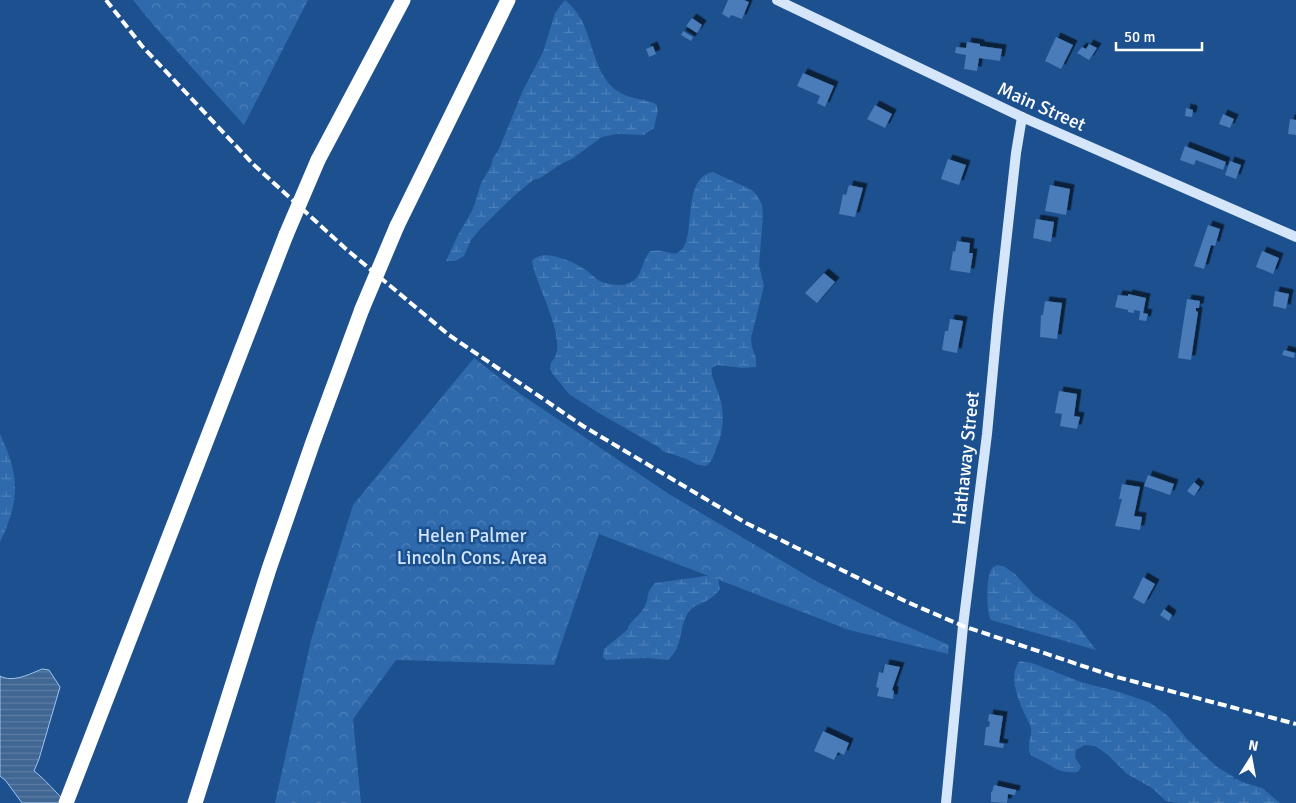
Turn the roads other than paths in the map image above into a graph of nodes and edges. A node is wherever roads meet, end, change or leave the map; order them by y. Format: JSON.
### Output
{"nodes":[{"id":1,"x":403,"y":0,"type":"edge"},
{"id":2,"x":508,"y":0,"type":"edge"},
{"id":3,"x":777,"y":0,"type":"edge"},
{"id":4,"x":1022,"y":117,"type":"junction"},
{"id":5,"x":1296,"y":237,"type":"edge"},
{"id":6,"x":66,"y":803,"type":"edge"},
{"id":7,"x":195,"y":803,"type":"edge"},
{"id":8,"x":946,"y":803,"type":"edge"}],
"edges":[{"from":1,"to":6,"type":"highway","bridge":true},
{"from":2,"to":7,"type":"highway","bridge":true},
{"from":3,"to":4,"type":"street","name":"Main Street"},
{"from":4,"to":5,"type":"street","name":"Main Street"},
{"from":4,"to":8,"type":"street","name":"Hathaway Street"}]}
